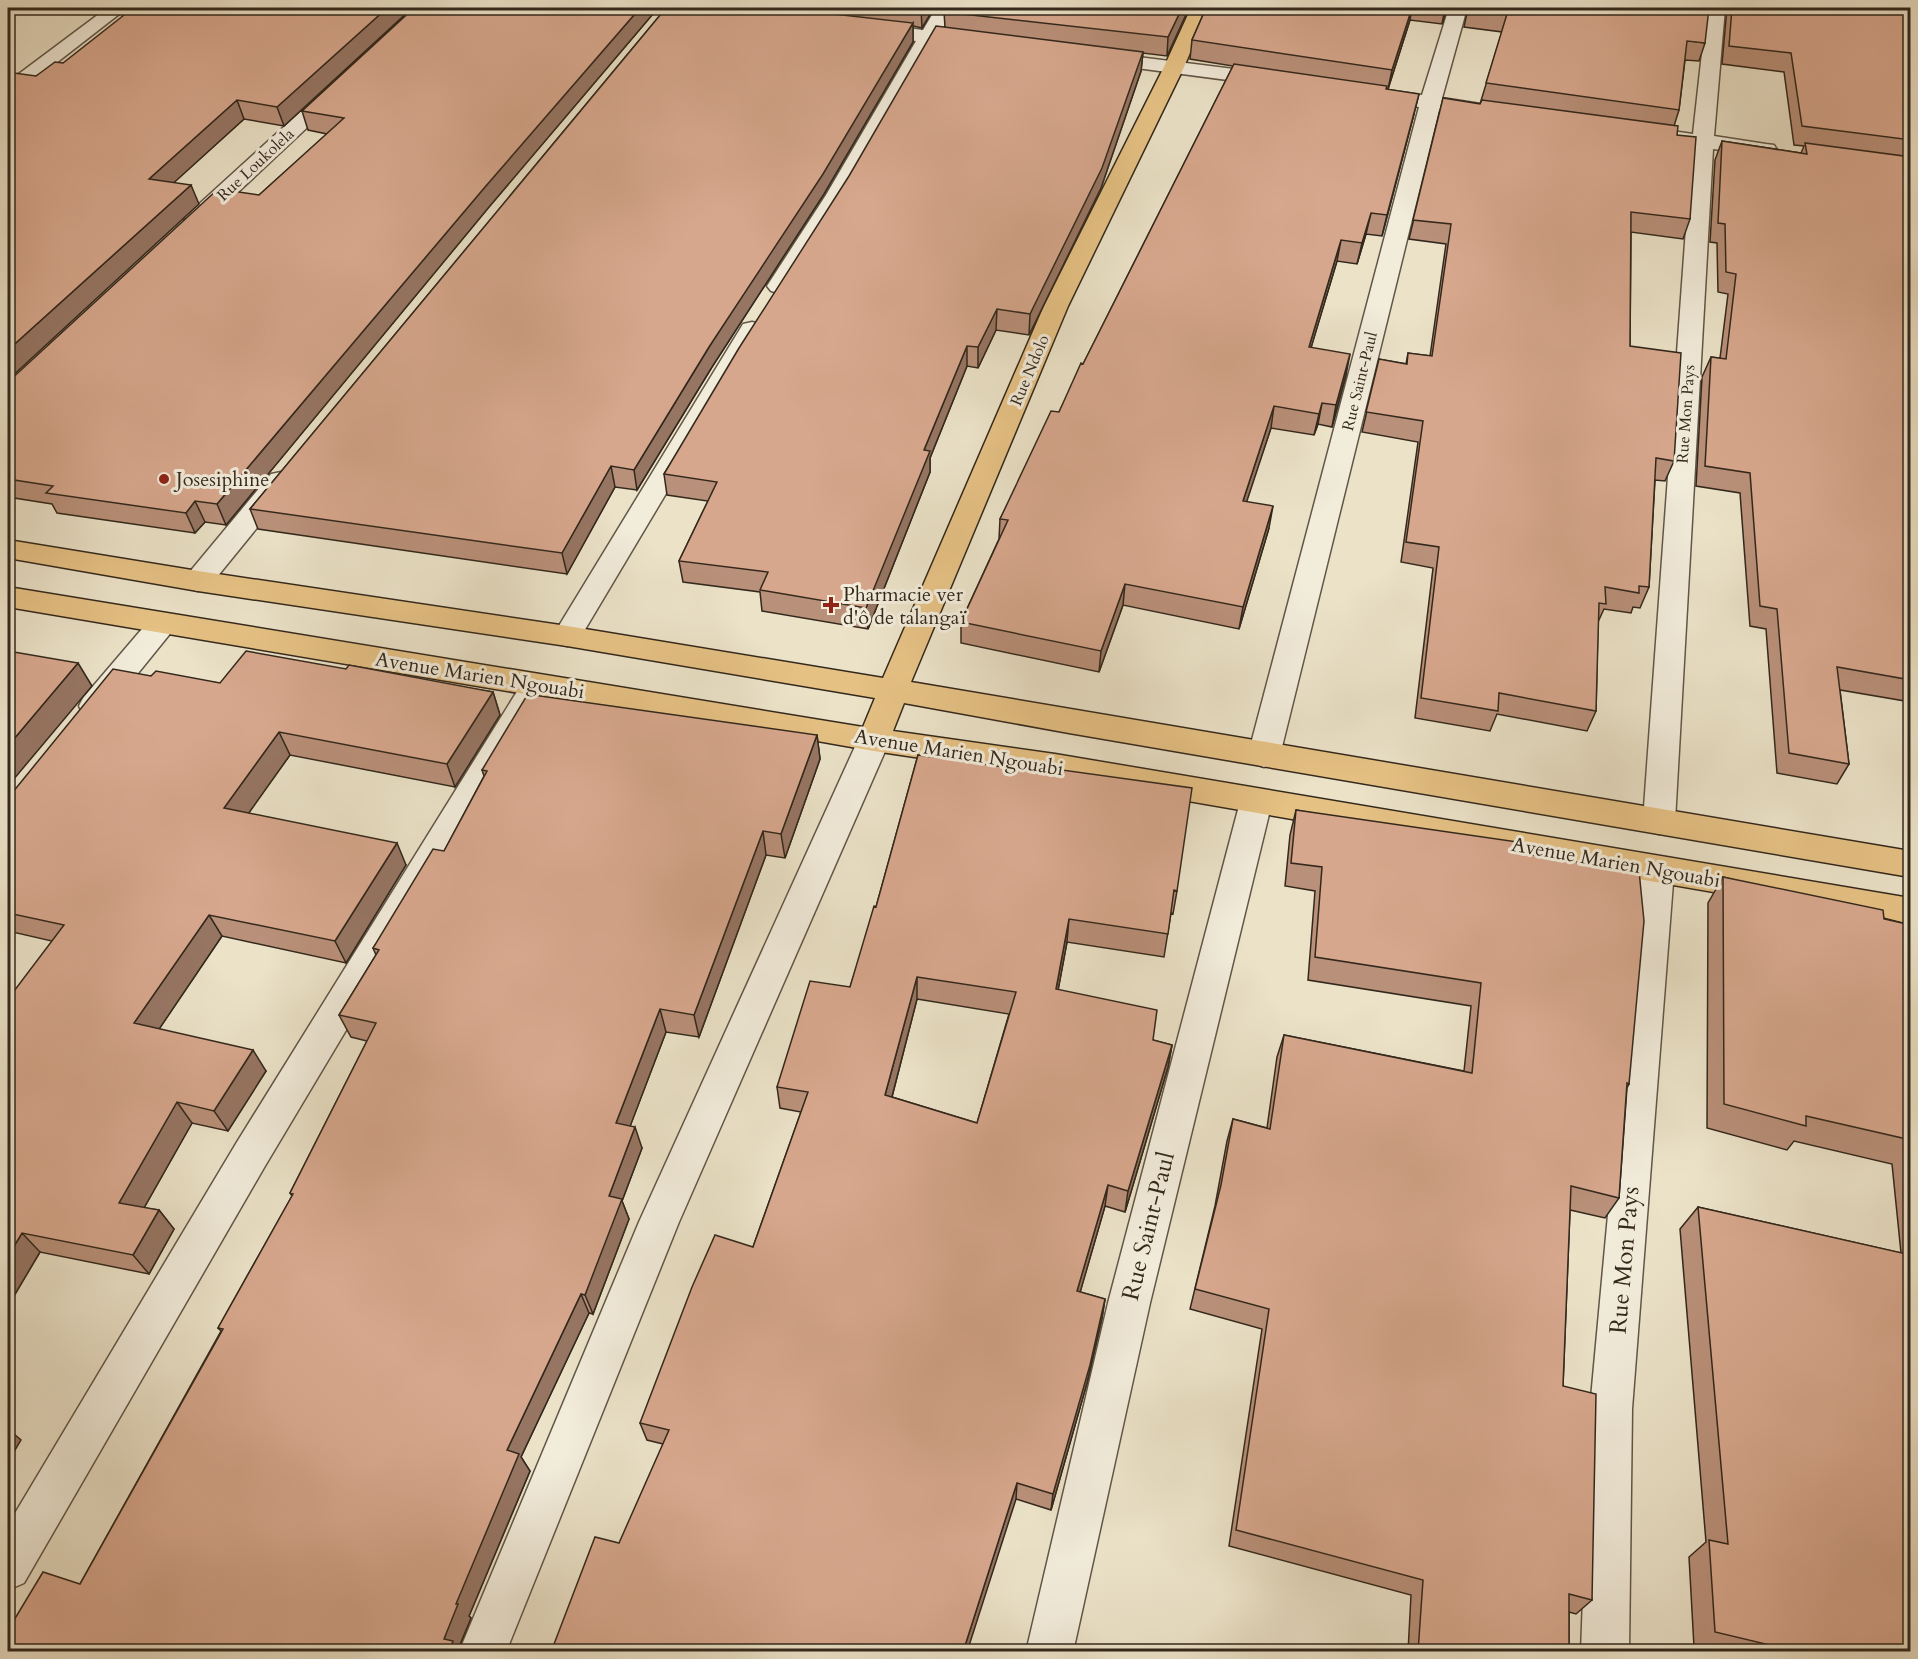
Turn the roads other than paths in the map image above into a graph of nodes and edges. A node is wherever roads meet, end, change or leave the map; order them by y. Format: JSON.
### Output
{"nodes":[{"id":1,"x":118,"y":8,"type":"edge"},
{"id":2,"x":945,"y":8,"type":"edge"},
{"id":3,"x":1200,"y":8,"type":"edge"},
{"id":4,"x":1458,"y":8,"type":"edge"},
{"id":5,"x":1716,"y":8,"type":"edge"},
{"id":6,"x":852,"y":26,"type":"edge"},
{"id":7,"x":929,"y":37,"type":"junction"},
{"id":8,"x":997,"y":45,"type":"edge"},
{"id":9,"x":1075,"y":55,"type":"edge"},
{"id":10,"x":1174,"y":67,"type":"junction"},
{"id":11,"x":355,"y":72,"type":"edge"},
{"id":12,"x":1290,"y":83,"type":"edge"},
{"id":13,"x":8,"y":91,"type":"edge"},
{"id":14,"x":1348,"y":91,"type":"edge"},
{"id":15,"x":1430,"y":103,"type":"junction"},
{"id":16,"x":1507,"y":114,"type":"edge"},
{"id":17,"x":1632,"y":132,"type":"edge"},
{"id":18,"x":1703,"y":141,"type":"junction"},
{"id":19,"x":1783,"y":152,"type":"edge"},
{"id":20,"x":180,"y":234,"type":"edge"},
{"id":21,"x":296,"y":461,"type":"edge"},
{"id":22,"x":8,"y":549,"type":"edge"},
{"id":23,"x":198,"y":581,"type":"junction"},
{"id":24,"x":8,"y":597,"type":"edge"},
{"id":25,"x":163,"y":623,"type":"junction"},
{"id":26,"x":567,"y":636,"type":"junction"},
{"id":27,"x":537,"y":685,"type":"junction"},
{"id":28,"x":893,"y":690,"type":"junction"},
{"id":29,"x":74,"y":731,"type":"edge"},
{"id":30,"x":874,"y":740,"type":"junction"},
{"id":31,"x":1264,"y":755,"type":"junction"},
{"id":32,"x":1256,"y":802,"type":"junction"},
{"id":33,"x":1659,"y":821,"type":"junction"},
{"id":34,"x":1911,"y":864,"type":"edge"},
{"id":35,"x":1657,"y":870,"type":"junction"},
{"id":36,"x":1911,"y":912,"type":"edge"},
{"id":37,"x":8,"y":1567,"type":"edge"},
{"id":38,"x":482,"y":1652,"type":"edge"},
{"id":39,"x":1049,"y":1652,"type":"edge"},
{"id":40,"x":1605,"y":1652,"type":"edge"}],
"edges":[{"from":1,"to":13,"type":"street"},
{"from":2,"to":7,"type":"street"},
{"from":3,"to":10,"type":"main road","name":"Rue Ndolo"},
{"from":4,"to":15,"type":"street","name":"Rue Saint-Paul"},
{"from":5,"to":18,"type":"street","name":"Rue Mon Pays"},
{"from":6,"to":7,"type":"street"},
{"from":7,"to":8,"type":"street"},
{"from":7,"to":26,"type":"street"},
{"from":9,"to":10,"type":"street"},
{"from":10,"to":12,"type":"street"},
{"from":10,"to":28,"type":"main road","name":"Rue Ndolo"},
{"from":11,"to":20,"type":"street","name":"Rue Loukolela"},
{"from":14,"to":15,"type":"street"},
{"from":15,"to":16,"type":"street"},
{"from":15,"to":31,"type":"street","name":"Rue Saint-Paul"},
{"from":17,"to":18,"type":"street"},
{"from":18,"to":19,"type":"street"},
{"from":18,"to":33,"type":"street","name":"Rue Mon Pays"},
{"from":21,"to":23,"type":"street"},
{"from":22,"to":23,"type":"main road"},
{"from":23,"to":26,"type":"main road"},
{"from":24,"to":25,"type":"main road","name":"Avenue Marien Ngouabi"},
{"from":25,"to":27,"type":"main road","name":"Avenue Marien Ngouabi"},
{"from":25,"to":29,"type":"street"},
{"from":26,"to":28,"type":"main road"},
{"from":27,"to":30,"type":"main road","name":"Avenue Marien Ngouabi"},
{"from":27,"to":37,"type":"street"},
{"from":28,"to":30,"type":"main road","name":"Rue Ndolo"},
{"from":28,"to":31,"type":"main road"},
{"from":30,"to":32,"type":"main road","name":"Avenue Marien Ngouabi"},
{"from":30,"to":38,"type":"street"},
{"from":31,"to":33,"type":"main road"},
{"from":32,"to":35,"type":"main road","name":"Avenue Marien Ngouabi"},
{"from":32,"to":39,"type":"street","name":"Rue Saint-Paul"},
{"from":33,"to":34,"type":"main road"},
{"from":35,"to":36,"type":"main road","name":"Avenue Marien Ngouabi"},
{"from":35,"to":40,"type":"street","name":"Rue Mon Pays"}]}
